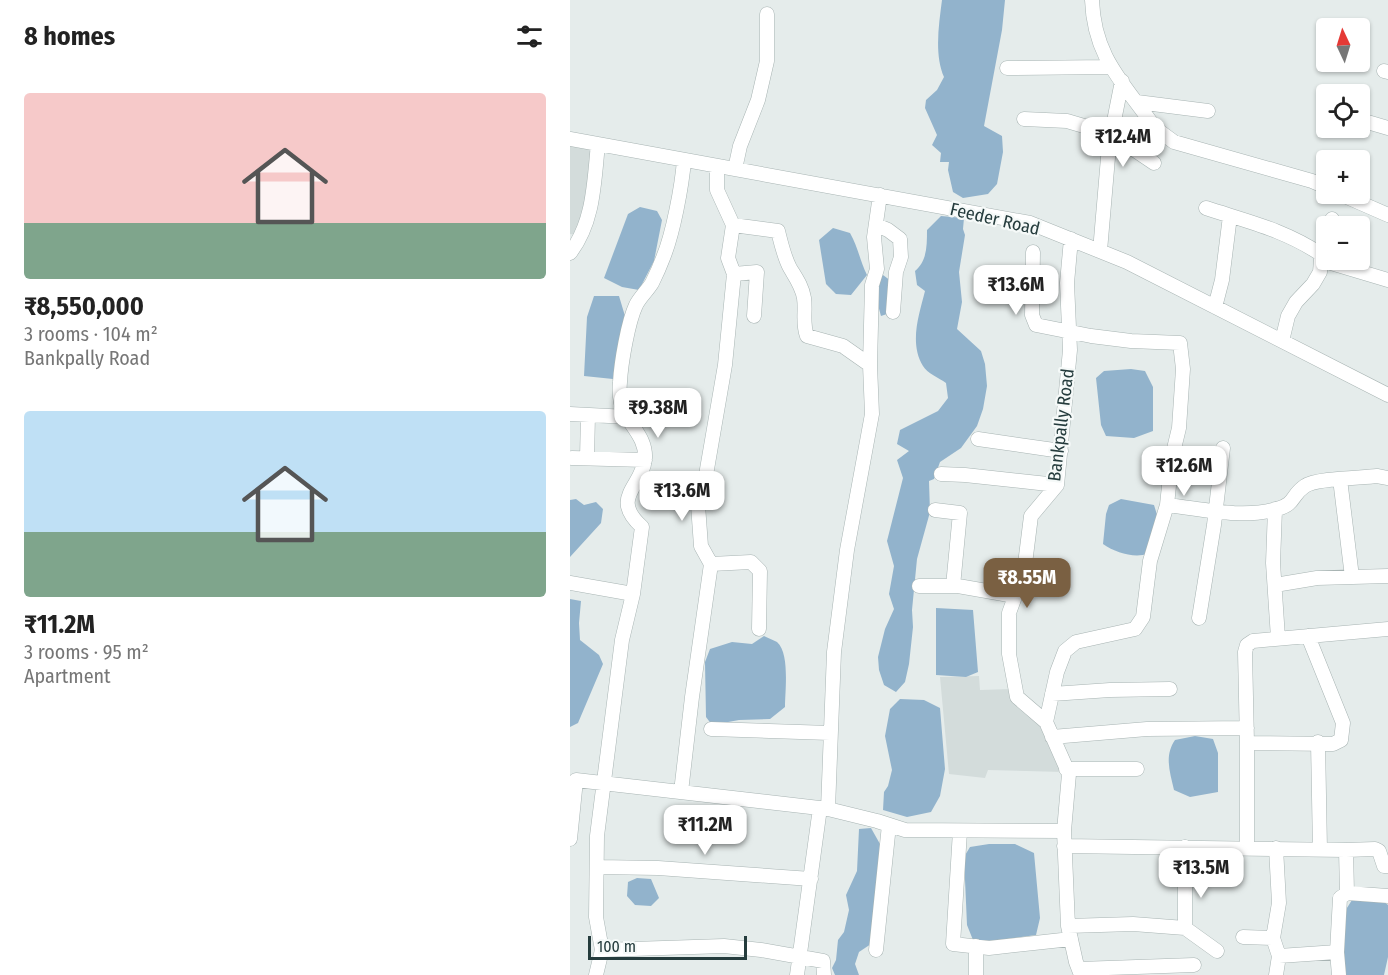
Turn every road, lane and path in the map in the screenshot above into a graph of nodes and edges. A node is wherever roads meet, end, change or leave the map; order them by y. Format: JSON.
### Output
{"nodes":[{"id":1,"x":1092,"y":0,"type":"edge"},
{"id":2,"x":767,"y":14,"type":"dead end"},
{"id":3,"x":1110,"y":67,"type":"junction"},
{"id":4,"x":1007,"y":68,"type":"dead end"},
{"id":5,"x":1122,"y":81,"type":"junction"},
{"id":6,"x":1137,"y":102,"type":"junction"},
{"id":7,"x":1208,"y":111,"type":"dead end"},
{"id":8,"x":1024,"y":119,"type":"dead end"},
{"id":9,"x":1370,"y":124,"type":"edge"},
{"id":10,"x":1388,"y":128,"type":"edge"},
{"id":11,"x":1111,"y":134,"type":"junction"},
{"id":12,"x":570,"y":139,"type":"edge"},
{"id":13,"x":598,"y":144,"type":"junction"},
{"id":14,"x":684,"y":159,"type":"junction"},
{"id":15,"x":1154,"y":163,"type":"dead end"},
{"id":16,"x":717,"y":165,"type":"junction"},
{"id":17,"x":735,"y":169,"type":"junction"},
{"id":18,"x":1316,"y":183,"type":"edge"},
{"id":19,"x":880,"y":195,"type":"junction"},
{"id":20,"x":1363,"y":204,"type":"edge"},
{"id":21,"x":1206,"y":208,"type":"dead end"},
{"id":22,"x":1388,"y":215,"type":"edge"},
{"id":23,"x":1230,"y":216,"type":"junction"},
{"id":24,"x":733,"y":225,"type":"junction"},
{"id":25,"x":876,"y":225,"type":"junction"},
{"id":26,"x":1071,"y":239,"type":"junction"},
{"id":27,"x":1316,"y":249,"type":"edge"},
{"id":28,"x":1100,"y":251,"type":"junction"},
{"id":29,"x":1033,"y":252,"type":"dead end"},
{"id":30,"x":570,"y":253,"type":"edge"},
{"id":31,"x":1320,"y":270,"type":"edge"},
{"id":32,"x":1364,"y":270,"type":"edge"},
{"id":33,"x":734,"y":274,"type":"junction"},
{"id":34,"x":1388,"y":280,"type":"edge"},
{"id":35,"x":1215,"y":307,"type":"junction"},
{"id":36,"x":893,"y":312,"type":"dead end"},
{"id":37,"x":754,"y":316,"type":"dead end"},
{"id":38,"x":1069,"y":331,"type":"junction"},
{"id":39,"x":1282,"y":341,"type":"junction"},
{"id":40,"x":870,"y":365,"type":"junction"},
{"id":41,"x":1388,"y":395,"type":"edge"},
{"id":42,"x":570,"y":414,"type":"edge"},
{"id":43,"x":588,"y":415,"type":"junction"},
{"id":44,"x":628,"y":417,"type":"junction"},
{"id":45,"x":978,"y":439,"type":"dead end"},
{"id":46,"x":1223,"y":448,"type":"dead end"},
{"id":47,"x":1061,"y":451,"type":"junction"},
{"id":48,"x":572,"y":458,"type":"dead end"},
{"id":49,"x":587,"y":458,"type":"junction"},
{"id":50,"x":645,"y":460,"type":"junction"},
{"id":51,"x":941,"y":474,"type":"dead end"},
{"id":52,"x":1388,"y":478,"type":"edge"},
{"id":53,"x":1340,"y":479,"type":"junction"},
{"id":54,"x":1057,"y":484,"type":"junction"},
{"id":55,"x":1167,"y":505,"type":"junction"},
{"id":56,"x":935,"y":510,"type":"dead end"},
{"id":57,"x":1215,"y":510,"type":"junction"},
{"id":58,"x":1275,"y":510,"type":"junction"},
{"id":59,"x":711,"y":564,"type":"junction"},
{"id":60,"x":1388,"y":576,"type":"edge"},
{"id":61,"x":1352,"y":577,"type":"junction"},
{"id":62,"x":570,"y":583,"type":"edge"},
{"id":63,"x":1275,"y":585,"type":"junction"},
{"id":64,"x":919,"y":586,"type":"dead end"},
{"id":65,"x":953,"y":586,"type":"junction"},
{"id":66,"x":633,"y":594,"type":"junction"},
{"id":67,"x":1015,"y":596,"type":"junction"},
{"id":68,"x":1199,"y":618,"type":"dead end"},
{"id":69,"x":759,"y":629,"type":"dead end"},
{"id":70,"x":1388,"y":629,"type":"edge"},
{"id":71,"x":1308,"y":636,"type":"junction"},
{"id":72,"x":1278,"y":638,"type":"junction"},
{"id":73,"x":1170,"y":689,"type":"dead end"},
{"id":74,"x":1052,"y":694,"type":"junction"},
{"id":75,"x":1046,"y":722,"type":"junction"},
{"id":76,"x":1247,"y":728,"type":"junction"},
{"id":77,"x":711,"y":729,"type":"dead end"},
{"id":78,"x":830,"y":733,"type":"junction"},
{"id":79,"x":1052,"y":737,"type":"junction"},
{"id":80,"x":1318,"y":742,"type":"junction"},
{"id":81,"x":1247,"y":743,"type":"junction"},
{"id":82,"x":1066,"y":769,"type":"junction"},
{"id":83,"x":1137,"y":769,"type":"dead end"},
{"id":84,"x":604,"y":782,"type":"junction"},
{"id":85,"x":681,"y":792,"type":"junction"},
{"id":86,"x":824,"y":809,"type":"junction"},
{"id":87,"x":890,"y":825,"type":"junction"},
{"id":88,"x":960,"y":831,"type":"junction"},
{"id":89,"x":1064,"y":831,"type":"junction"},
{"id":90,"x":570,"y":839,"type":"edge"},
{"id":91,"x":1064,"y":846,"type":"junction"},
{"id":92,"x":1185,"y":847,"type":"junction"},
{"id":93,"x":1247,"y":848,"type":"junction"},
{"id":94,"x":1276,"y":849,"type":"junction"},
{"id":95,"x":1320,"y":849,"type":"junction"},
{"id":96,"x":1346,"y":850,"type":"junction"},
{"id":97,"x":1388,"y":866,"type":"edge"},
{"id":98,"x":598,"y":867,"type":"junction"},
{"id":99,"x":811,"y":879,"type":"junction"},
{"id":100,"x":1347,"y":892,"type":"junction"},
{"id":101,"x":1388,"y":896,"type":"edge"},
{"id":102,"x":1185,"y":928,"type":"junction"},
{"id":103,"x":1069,"y":932,"type":"junction"},
{"id":104,"x":1243,"y":937,"type":"dead end"},
{"id":105,"x":1273,"y":938,"type":"junction"},
{"id":106,"x":976,"y":946,"type":"junction"},
{"id":107,"x":602,"y":950,"type":"junction"},
{"id":108,"x":876,"y":951,"type":"dead end"},
{"id":109,"x":1217,"y":951,"type":"dead end"},
{"id":110,"x":1337,"y":952,"type":"junction"},
{"id":111,"x":1279,"y":956,"type":"junction"},
{"id":112,"x":799,"y":958,"type":"junction"},
{"id":113,"x":1194,"y":965,"type":"dead end"},
{"id":114,"x":1080,"y":972,"type":"edge"},
{"id":115,"x":596,"y":975,"type":"edge"},
{"id":116,"x":797,"y":975,"type":"edge"},
{"id":117,"x":824,"y":975,"type":"edge"},
{"id":118,"x":976,"y":975,"type":"edge"},
{"id":119,"x":1276,"y":975,"type":"edge"},
{"id":120,"x":1339,"y":975,"type":"edge"}],
"edges":[{"from":1,"to":3,"type":"street"},
{"from":2,"to":17,"type":"street"},
{"from":3,"to":4,"type":"street"},
{"from":3,"to":5,"type":"street"},
{"from":5,"to":6,"type":"street"},
{"from":5,"to":11,"type":"street"},
{"from":6,"to":7,"type":"street"},
{"from":6,"to":18,"type":"street"},
{"from":8,"to":11,"type":"street"},
{"from":9,"to":10,"type":"street"},
{"from":11,"to":15,"type":"street"},
{"from":11,"to":28,"type":"street"},
{"from":12,"to":13,"type":"street","name":"Feeder Road"},
{"from":13,"to":14,"type":"street","name":"Feeder Road"},
{"from":13,"to":30,"type":"street"},
{"from":14,"to":16,"type":"street","name":"Feeder Road"},
{"from":14,"to":44,"type":"street"},
{"from":16,"to":17,"type":"street","name":"Feeder Road"},
{"from":16,"to":24,"type":"street"},
{"from":17,"to":19,"type":"street","name":"Feeder Road"},
{"from":19,"to":25,"type":"street"},
{"from":19,"to":26,"type":"street","name":"Feeder Road"},
{"from":20,"to":22,"type":"street"},
{"from":21,"to":23,"type":"street"},
{"from":23,"to":27,"type":"street"},
{"from":23,"to":35,"type":"street"},
{"from":24,"to":33,"type":"street"},
{"from":24,"to":40,"type":"street"},
{"from":25,"to":36,"type":"street"},
{"from":25,"to":40,"type":"street"},
{"from":26,"to":28,"type":"street","name":"Feeder Road"},
{"from":26,"to":38,"type":"street","name":"Bankpally Road"},
{"from":28,"to":35,"type":"street","name":"Feeder Road"},
{"from":29,"to":38,"type":"street"},
{"from":31,"to":39,"type":"street"},
{"from":32,"to":34,"type":"street"},
{"from":33,"to":37,"type":"street"},
{"from":33,"to":59,"type":"street"},
{"from":35,"to":39,"type":"street","name":"Feeder Road"},
{"from":38,"to":47,"type":"street","name":"Bankpally Road"},
{"from":38,"to":55,"type":"street"},
{"from":39,"to":41,"type":"street","name":"Feeder Road"},
{"from":40,"to":78,"type":"street"},
{"from":42,"to":43,"type":"street"},
{"from":43,"to":44,"type":"street"},
{"from":43,"to":49,"type":"street"},
{"from":44,"to":50,"type":"street"},
{"from":45,"to":47,"type":"street"},
{"from":46,"to":57,"type":"street"},
{"from":47,"to":54,"type":"street","name":"Bankpally Road"},
{"from":48,"to":49,"type":"street"},
{"from":49,"to":50,"type":"street"},
{"from":50,"to":66,"type":"street"},
{"from":51,"to":54,"type":"street"},
{"from":52,"to":53,"type":"street"},
{"from":53,"to":58,"type":"street"},
{"from":53,"to":61,"type":"street"},
{"from":54,"to":67,"type":"street","name":"Bankpally Road"},
{"from":55,"to":57,"type":"street"},
{"from":55,"to":74,"type":"street"},
{"from":56,"to":65,"type":"street"},
{"from":57,"to":58,"type":"street"},
{"from":57,"to":68,"type":"street"},
{"from":58,"to":63,"type":"street"},
{"from":59,"to":69,"type":"street"},
{"from":59,"to":85,"type":"street"},
{"from":60,"to":61,"type":"street"},
{"from":61,"to":63,"type":"street"},
{"from":62,"to":66,"type":"street"},
{"from":63,"to":72,"type":"street"},
{"from":64,"to":65,"type":"street"},
{"from":65,"to":67,"type":"street"},
{"from":66,"to":84,"type":"street"},
{"from":67,"to":75,"type":"street","name":"Bankpally Road"},
{"from":70,"to":71,"type":"street"},
{"from":71,"to":72,"type":"street"},
{"from":71,"to":80,"type":"street"},
{"from":72,"to":76,"type":"street"},
{"from":73,"to":74,"type":"street"},
{"from":74,"to":75,"type":"street"},
{"from":75,"to":79,"type":"street","name":"Bankpally Road"},
{"from":76,"to":79,"type":"street"},
{"from":76,"to":81,"type":"street"},
{"from":77,"to":78,"type":"street"},
{"from":78,"to":86,"type":"street"},
{"from":79,"to":82,"type":"street","name":"Bankpally Road"},
{"from":80,"to":81,"type":"street"},
{"from":80,"to":95,"type":"street"},
{"from":81,"to":93,"type":"street"},
{"from":82,"to":83,"type":"street"},
{"from":82,"to":89,"type":"street","name":"Bankpally Road"},
{"from":84,"to":85,"type":"street"},
{"from":84,"to":90,"type":"street"},
{"from":84,"to":98,"type":"street"},
{"from":85,"to":86,"type":"street"},
{"from":86,"to":87,"type":"street"},
{"from":86,"to":99,"type":"street"},
{"from":87,"to":88,"type":"street"},
{"from":87,"to":108,"type":"street"},
{"from":88,"to":89,"type":"street"},
{"from":88,"to":106,"type":"street"},
{"from":89,"to":91,"type":"street","name":"Bankpally Road"},
{"from":91,"to":92,"type":"street"},
{"from":91,"to":103,"type":"street","name":"Bankpally Road"},
{"from":92,"to":93,"type":"street"},
{"from":92,"to":102,"type":"street"},
{"from":93,"to":94,"type":"street"},
{"from":94,"to":95,"type":"street"},
{"from":94,"to":105,"type":"street"},
{"from":95,"to":96,"type":"street"},
{"from":96,"to":97,"type":"street"},
{"from":96,"to":100,"type":"street"},
{"from":98,"to":99,"type":"street"},
{"from":98,"to":107,"type":"street"},
{"from":99,"to":112,"type":"street"},
{"from":100,"to":101,"type":"street"},
{"from":100,"to":110,"type":"street"},
{"from":102,"to":103,"type":"street"},
{"from":102,"to":109,"type":"street"},
{"from":103,"to":106,"type":"street"},
{"from":103,"to":114,"type":"street","name":"Bankpally Road"},
{"from":104,"to":105,"type":"street"},
{"from":105,"to":111,"type":"street"},
{"from":106,"to":118,"type":"street"},
{"from":107,"to":112,"type":"street"},
{"from":107,"to":115,"type":"street"},
{"from":110,"to":111,"type":"street"},
{"from":110,"to":120,"type":"street"},
{"from":111,"to":119,"type":"street"},
{"from":112,"to":116,"type":"street"},
{"from":112,"to":117,"type":"street"},
{"from":113,"to":114,"type":"street"}]}
